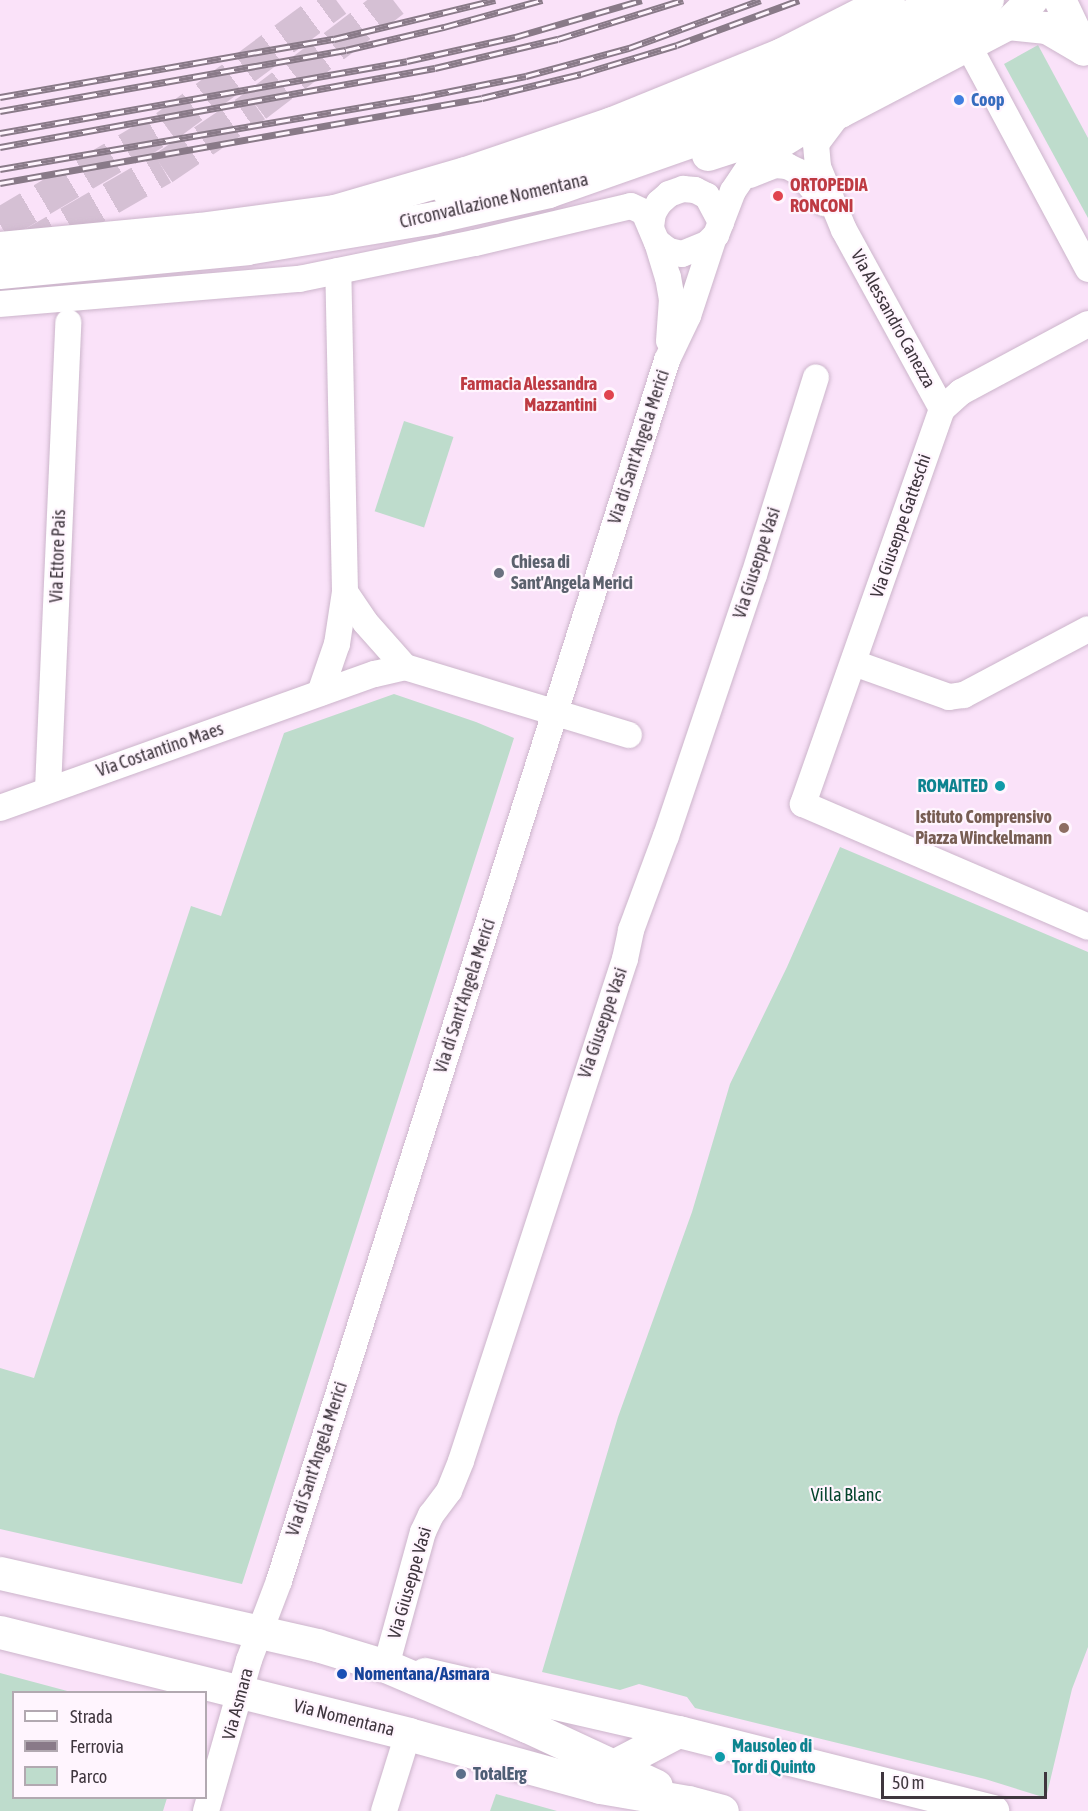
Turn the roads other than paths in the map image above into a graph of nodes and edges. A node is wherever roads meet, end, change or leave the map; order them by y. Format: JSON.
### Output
{"nodes":[{"id":1,"x":888,"y":0,"type":"edge"},
{"id":2,"x":940,"y":0,"type":"edge"},
{"id":3,"x":988,"y":0,"type":"edge"},
{"id":4,"x":1032,"y":0,"type":"edge"},
{"id":5,"x":1060,"y":0,"type":"edge"},
{"id":6,"x":1008,"y":12,"type":"edge"},
{"id":7,"x":968,"y":45,"type":"junction"},
{"id":8,"x":1085,"y":54,"type":"edge"},
{"id":9,"x":831,"y":116,"type":"junction"},
{"id":10,"x":741,"y":180,"type":"junction"},
{"id":11,"x":549,"y":192,"type":"junction"},
{"id":12,"x":334,"y":211,"type":"junction"},
{"id":13,"x":844,"y":230,"type":"junction"},
{"id":14,"x":717,"y":231,"type":"junction"},
{"id":15,"x":654,"y":234,"type":"junction"},
{"id":16,"x":0,"y":248,"type":"edge"},
{"id":17,"x":1088,"y":269,"type":"edge"},
{"id":18,"x":338,"y":271,"type":"junction"},
{"id":19,"x":0,"y":273,"type":"edge"},
{"id":20,"x":0,"y":304,"type":"edge"},
{"id":21,"x":68,"y":322,"type":"dead end"},
{"id":22,"x":1088,"y":324,"type":"edge"},
{"id":23,"x":667,"y":360,"type":"junction"},
{"id":24,"x":816,"y":377,"type":"dead end"},
{"id":25,"x":942,"y":409,"type":"junction"},
{"id":26,"x":345,"y":592,"type":"junction"},
{"id":27,"x":1088,"y":629,"type":"edge"},
{"id":28,"x":854,"y":663,"type":"junction"},
{"id":29,"x":405,"y":667,"type":"junction"},
{"id":30,"x":320,"y":693,"type":"junction"},
{"id":31,"x":555,"y":712,"type":"junction"},
{"id":32,"x":629,"y":735,"type":"dead end"},
{"id":33,"x":48,"y":789,"type":"junction"},
{"id":34,"x":0,"y":808,"type":"edge"},
{"id":35,"x":1088,"y":927,"type":"edge"},
{"id":36,"x":0,"y":1573,"type":"edge"},
{"id":37,"x":259,"y":1631,"type":"junction"},
{"id":38,"x":0,"y":1632,"type":"edge"},
{"id":39,"x":386,"y":1666,"type":"junction"},
{"id":40,"x":491,"y":1688,"type":"junction"},
{"id":41,"x":241,"y":1692,"type":"junction"},
{"id":42,"x":527,"y":1726,"type":"junction"},
{"id":43,"x":679,"y":1732,"type":"junction"},
{"id":44,"x":408,"y":1734,"type":"junction"},
{"id":45,"x":614,"y":1766,"type":"junction"},
{"id":46,"x":688,"y":1802,"type":"junction"},
{"id":47,"x":206,"y":1811,"type":"edge"},
{"id":48,"x":384,"y":1811,"type":"edge"},
{"id":49,"x":722,"y":1811,"type":"edge"},
{"id":50,"x":993,"y":1811,"type":"edge"}],
"edges":[{"from":1,"to":12,"type":"main road"},
{"from":2,"to":12,"type":"street","name":"Circonvallazione Nomentana"},
{"from":3,"to":11,"type":"street","name":"Circonvallazione Nomentana"},
{"from":4,"to":6,"type":"street"},
{"from":5,"to":8,"type":"street"},
{"from":6,"to":7,"type":"street"},
{"from":6,"to":8,"type":"street"},
{"from":7,"to":9,"type":"street"},
{"from":7,"to":17,"type":"street"},
{"from":9,"to":10,"type":"street"},
{"from":9,"to":11,"type":"street"},
{"from":9,"to":13,"type":"street","name":"Via Alessandro Canezza"},
{"from":10,"to":13,"type":"street","name":"Via Alessandro Canezza"},
{"from":10,"to":14,"type":"street"},
{"from":11,"to":19,"type":"street","name":"Circonvallazione Nomentana"},
{"from":12,"to":16,"type":"main road","name":"Circonvallazione Nomentana"},
{"from":13,"to":25,"type":"street","name":"Via Alessandro Canezza"},
{"from":14,"to":15,"type":"street","name":"Circonvallazione Nomentana"},
{"from":14,"to":15,"type":"street"},
{"from":14,"to":23,"type":"street","name":"Via di Sant'Angela Merici"},
{"from":15,"to":18,"type":"street","name":"Circonvallazione Nomentana"},
{"from":15,"to":23,"type":"street","name":"Via di Sant'Angela Merici"},
{"from":18,"to":20,"type":"street","name":"Circonvallazione Nomentana"},
{"from":18,"to":26,"type":"street"},
{"from":21,"to":33,"type":"street","name":"Via Ettore Pais"},
{"from":22,"to":25,"type":"street"},
{"from":23,"to":31,"type":"street","name":"Via di Sant'Angela Merici"},
{"from":24,"to":39,"type":"street","name":"Via Giuseppe Vasi"},
{"from":25,"to":28,"type":"street","name":"Via Giuseppe Gatteschi"},
{"from":26,"to":29,"type":"street"},
{"from":26,"to":30,"type":"street"},
{"from":27,"to":28,"type":"street"},
{"from":28,"to":35,"type":"street","name":"Via Giuseppe Gatteschi"},
{"from":29,"to":30,"type":"street","name":"Via Costantino Maes"},
{"from":29,"to":31,"type":"street"},
{"from":30,"to":33,"type":"street","name":"Via Costantino Maes"},
{"from":31,"to":32,"type":"street"},
{"from":31,"to":37,"type":"street","name":"Via di Sant'Angela Merici"},
{"from":33,"to":34,"type":"street","name":"Via Costantino Maes"},
{"from":36,"to":37,"type":"main road","name":"Via Nomentana"},
{"from":37,"to":39,"type":"main road","name":"Via Nomentana"},
{"from":37,"to":41,"type":"street","name":"Via Asmara"},
{"from":38,"to":41,"type":"main road","name":"Via Nomentana"},
{"from":39,"to":40,"type":"street","name":"Via Nomentana"},
{"from":39,"to":42,"type":"main road","name":"Via Nomentana"},
{"from":40,"to":42,"type":"street"},
{"from":40,"to":43,"type":"street","name":"Via Nomentana"},
{"from":41,"to":44,"type":"main road","name":"Via Nomentana"},
{"from":41,"to":47,"type":"street","name":"Via Asmara"},
{"from":42,"to":45,"type":"main road","name":"Via Nomentana"},
{"from":43,"to":45,"type":"street"},
{"from":43,"to":50,"type":"street","name":"Via Nomentana"},
{"from":44,"to":46,"type":"main road","name":"Via Nomentana"},
{"from":44,"to":48,"type":"street"},
{"from":45,"to":46,"type":"main road","name":"Via Nomentana"},
{"from":46,"to":49,"type":"main road","name":"Via Nomentana"}]}
